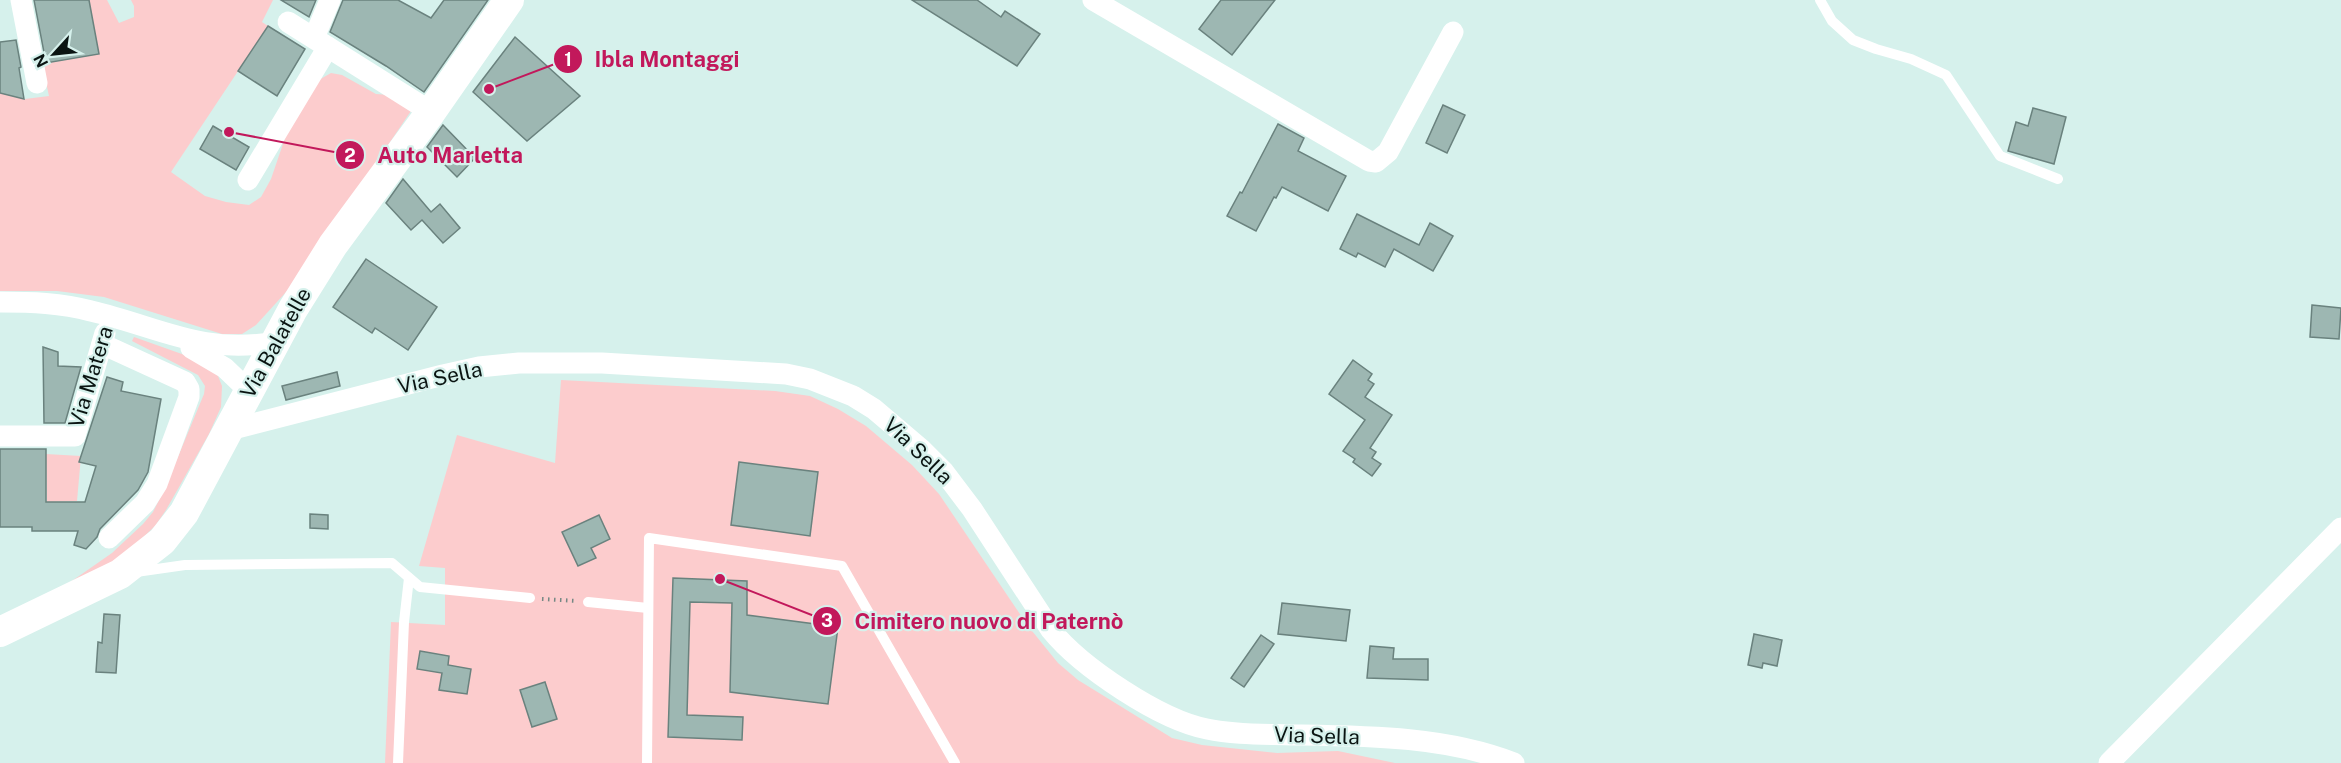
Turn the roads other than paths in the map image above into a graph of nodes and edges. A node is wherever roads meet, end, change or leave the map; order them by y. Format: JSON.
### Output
{"nodes":[{"id":1,"x":21,"y":0,"type":"edge"},
{"id":2,"x":330,"y":0,"type":"edge"},
{"id":3,"x":509,"y":0,"type":"edge"},
{"id":4,"x":1093,"y":0,"type":"edge"},
{"id":5,"x":1820,"y":0,"type":"edge"},
{"id":6,"x":288,"y":22,"type":"dead end"},
{"id":7,"x":1453,"y":32,"type":"dead end"},
{"id":8,"x":321,"y":42,"type":"junction"},
{"id":9,"x":37,"y":83,"type":"dead end"},
{"id":10,"x":431,"y":112,"type":"junction"},
{"id":11,"x":2058,"y":179,"type":"dead end"},
{"id":12,"x":248,"y":180,"type":"dead end"},
{"id":13,"x":0,"y":302,"type":"edge"},
{"id":14,"x":110,"y":316,"type":"junction"},
{"id":15,"x":160,"y":333,"type":"junction"},
{"id":16,"x":275,"y":342,"type":"junction"},
{"id":17,"x":102,"y":344,"type":"junction"},
{"id":18,"x":249,"y":391,"type":"junction"},
{"id":19,"x":228,"y":430,"type":"junction"},
{"id":20,"x":0,"y":436,"type":"edge"},
{"id":21,"x":2341,"y":528,"type":"edge"},
{"id":22,"x":109,"y":538,"type":"dead end"},
{"id":23,"x":120,"y":574,"type":"junction"},
{"id":24,"x":409,"y":578,"type":"junction"},
{"id":25,"x":530,"y":598,"type":"road end"},
{"id":26,"x":588,"y":602,"type":"road end"},
{"id":27,"x":648,"y":608,"type":"junction"},
{"id":28,"x":0,"y":632,"type":"edge"},
{"id":29,"x":398,"y":763,"type":"edge"},
{"id":30,"x":647,"y":763,"type":"edge"},
{"id":31,"x":955,"y":763,"type":"edge"},
{"id":32,"x":1514,"y":763,"type":"edge"},
{"id":33,"x":2109,"y":763,"type":"edge"}],
"edges":[{"from":1,"to":9,"type":"street"},
{"from":2,"to":8,"type":"street"},
{"from":3,"to":10,"type":"street","name":"Via Balatelle"},
{"from":4,"to":7,"type":"street"},
{"from":5,"to":11,"type":"lane"},
{"from":6,"to":8,"type":"street"},
{"from":8,"to":10,"type":"street"},
{"from":8,"to":12,"type":"street"},
{"from":10,"to":16,"type":"street","name":"Via Balatelle"},
{"from":13,"to":14,"type":"street"},
{"from":14,"to":15,"type":"street"},
{"from":14,"to":17,"type":"street","name":"Via Matera"},
{"from":15,"to":16,"type":"street"},
{"from":15,"to":18,"type":"street"},
{"from":16,"to":18,"type":"street","name":"Via Balatelle"},
{"from":17,"to":20,"type":"street","name":"Via Matera"},
{"from":17,"to":22,"type":"street"},
{"from":18,"to":19,"type":"street","name":"Via Balatelle"},
{"from":19,"to":23,"type":"street","name":"Via Balatelle"},
{"from":19,"to":32,"type":"street","name":"Via Sella"},
{"from":21,"to":33,"type":"street"},
{"from":23,"to":24,"type":"lane"},
{"from":23,"to":28,"type":"street","name":"Via Balatelle"},
{"from":24,"to":25,"type":"lane"},
{"from":24,"to":29,"type":"lane"},
{"from":26,"to":27,"type":"lane"},
{"from":27,"to":30,"type":"lane"},
{"from":27,"to":31,"type":"lane"}]}
